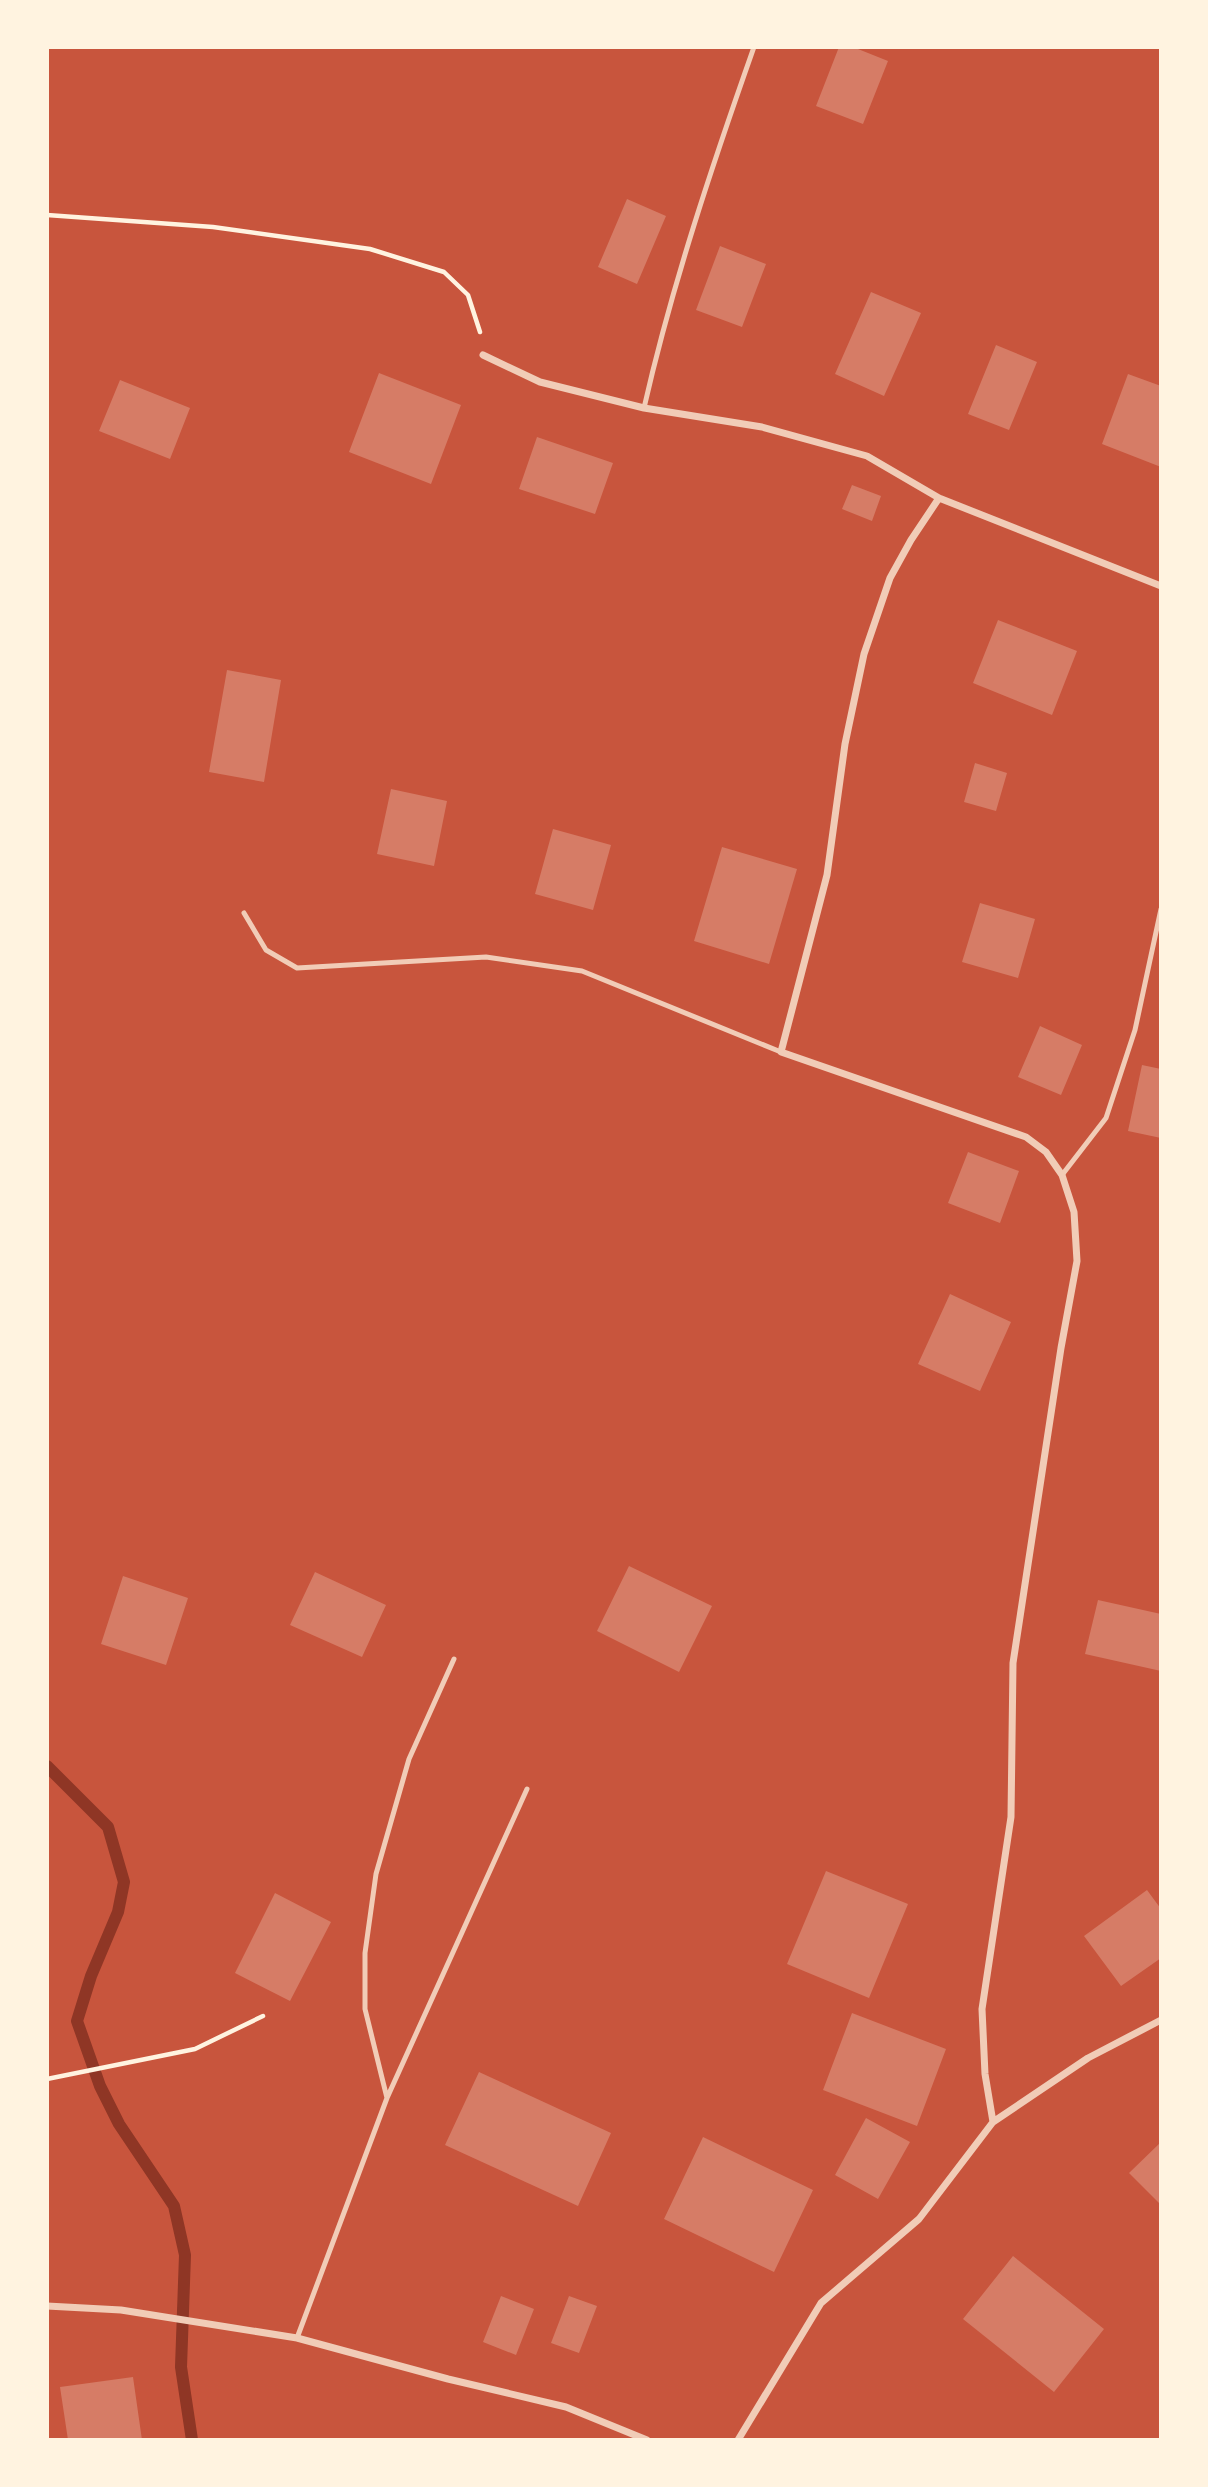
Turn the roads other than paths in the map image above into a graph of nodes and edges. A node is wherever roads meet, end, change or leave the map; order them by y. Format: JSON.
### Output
{"nodes":[{"id":1,"x":754,"y":47,"type":"edge"},
{"id":2,"x":483,"y":355,"type":"road end"},
{"id":3,"x":643,"y":408,"type":"junction"},
{"id":4,"x":939,"y":498,"type":"junction"},
{"id":5,"x":1161,"y":586,"type":"edge"},
{"id":6,"x":1161,"y":909,"type":"edge"},
{"id":7,"x":244,"y":913,"type":"dead end"},
{"id":8,"x":781,"y":1052,"type":"junction"},
{"id":9,"x":1062,"y":1175,"type":"junction"},
{"id":10,"x":454,"y":1659,"type":"dead end"},
{"id":11,"x":527,"y":1789,"type":"dead end"},
{"id":12,"x":1161,"y":2020,"type":"edge"},
{"id":13,"x":387,"y":2098,"type":"junction"},
{"id":14,"x":993,"y":2122,"type":"junction"},
{"id":15,"x":47,"y":2306,"type":"edge"},
{"id":16,"x":297,"y":2338,"type":"junction"},
{"id":17,"x":647,"y":2440,"type":"edge"},
{"id":18,"x":738,"y":2440,"type":"edge"}],
"edges":[{"from":1,"to":3,"type":"lane"},
{"from":2,"to":3,"type":"street"},
{"from":3,"to":4,"type":"street"},
{"from":4,"to":5,"type":"street"},
{"from":4,"to":8,"type":"street"},
{"from":6,"to":9,"type":"lane"},
{"from":7,"to":8,"type":"lane"},
{"from":8,"to":9,"type":"street"},
{"from":9,"to":14,"type":"street"},
{"from":10,"to":13,"type":"lane"},
{"from":11,"to":13,"type":"lane"},
{"from":12,"to":14,"type":"street"},
{"from":13,"to":16,"type":"lane"},
{"from":14,"to":18,"type":"street"},
{"from":15,"to":16,"type":"street"},
{"from":16,"to":17,"type":"street"}]}
